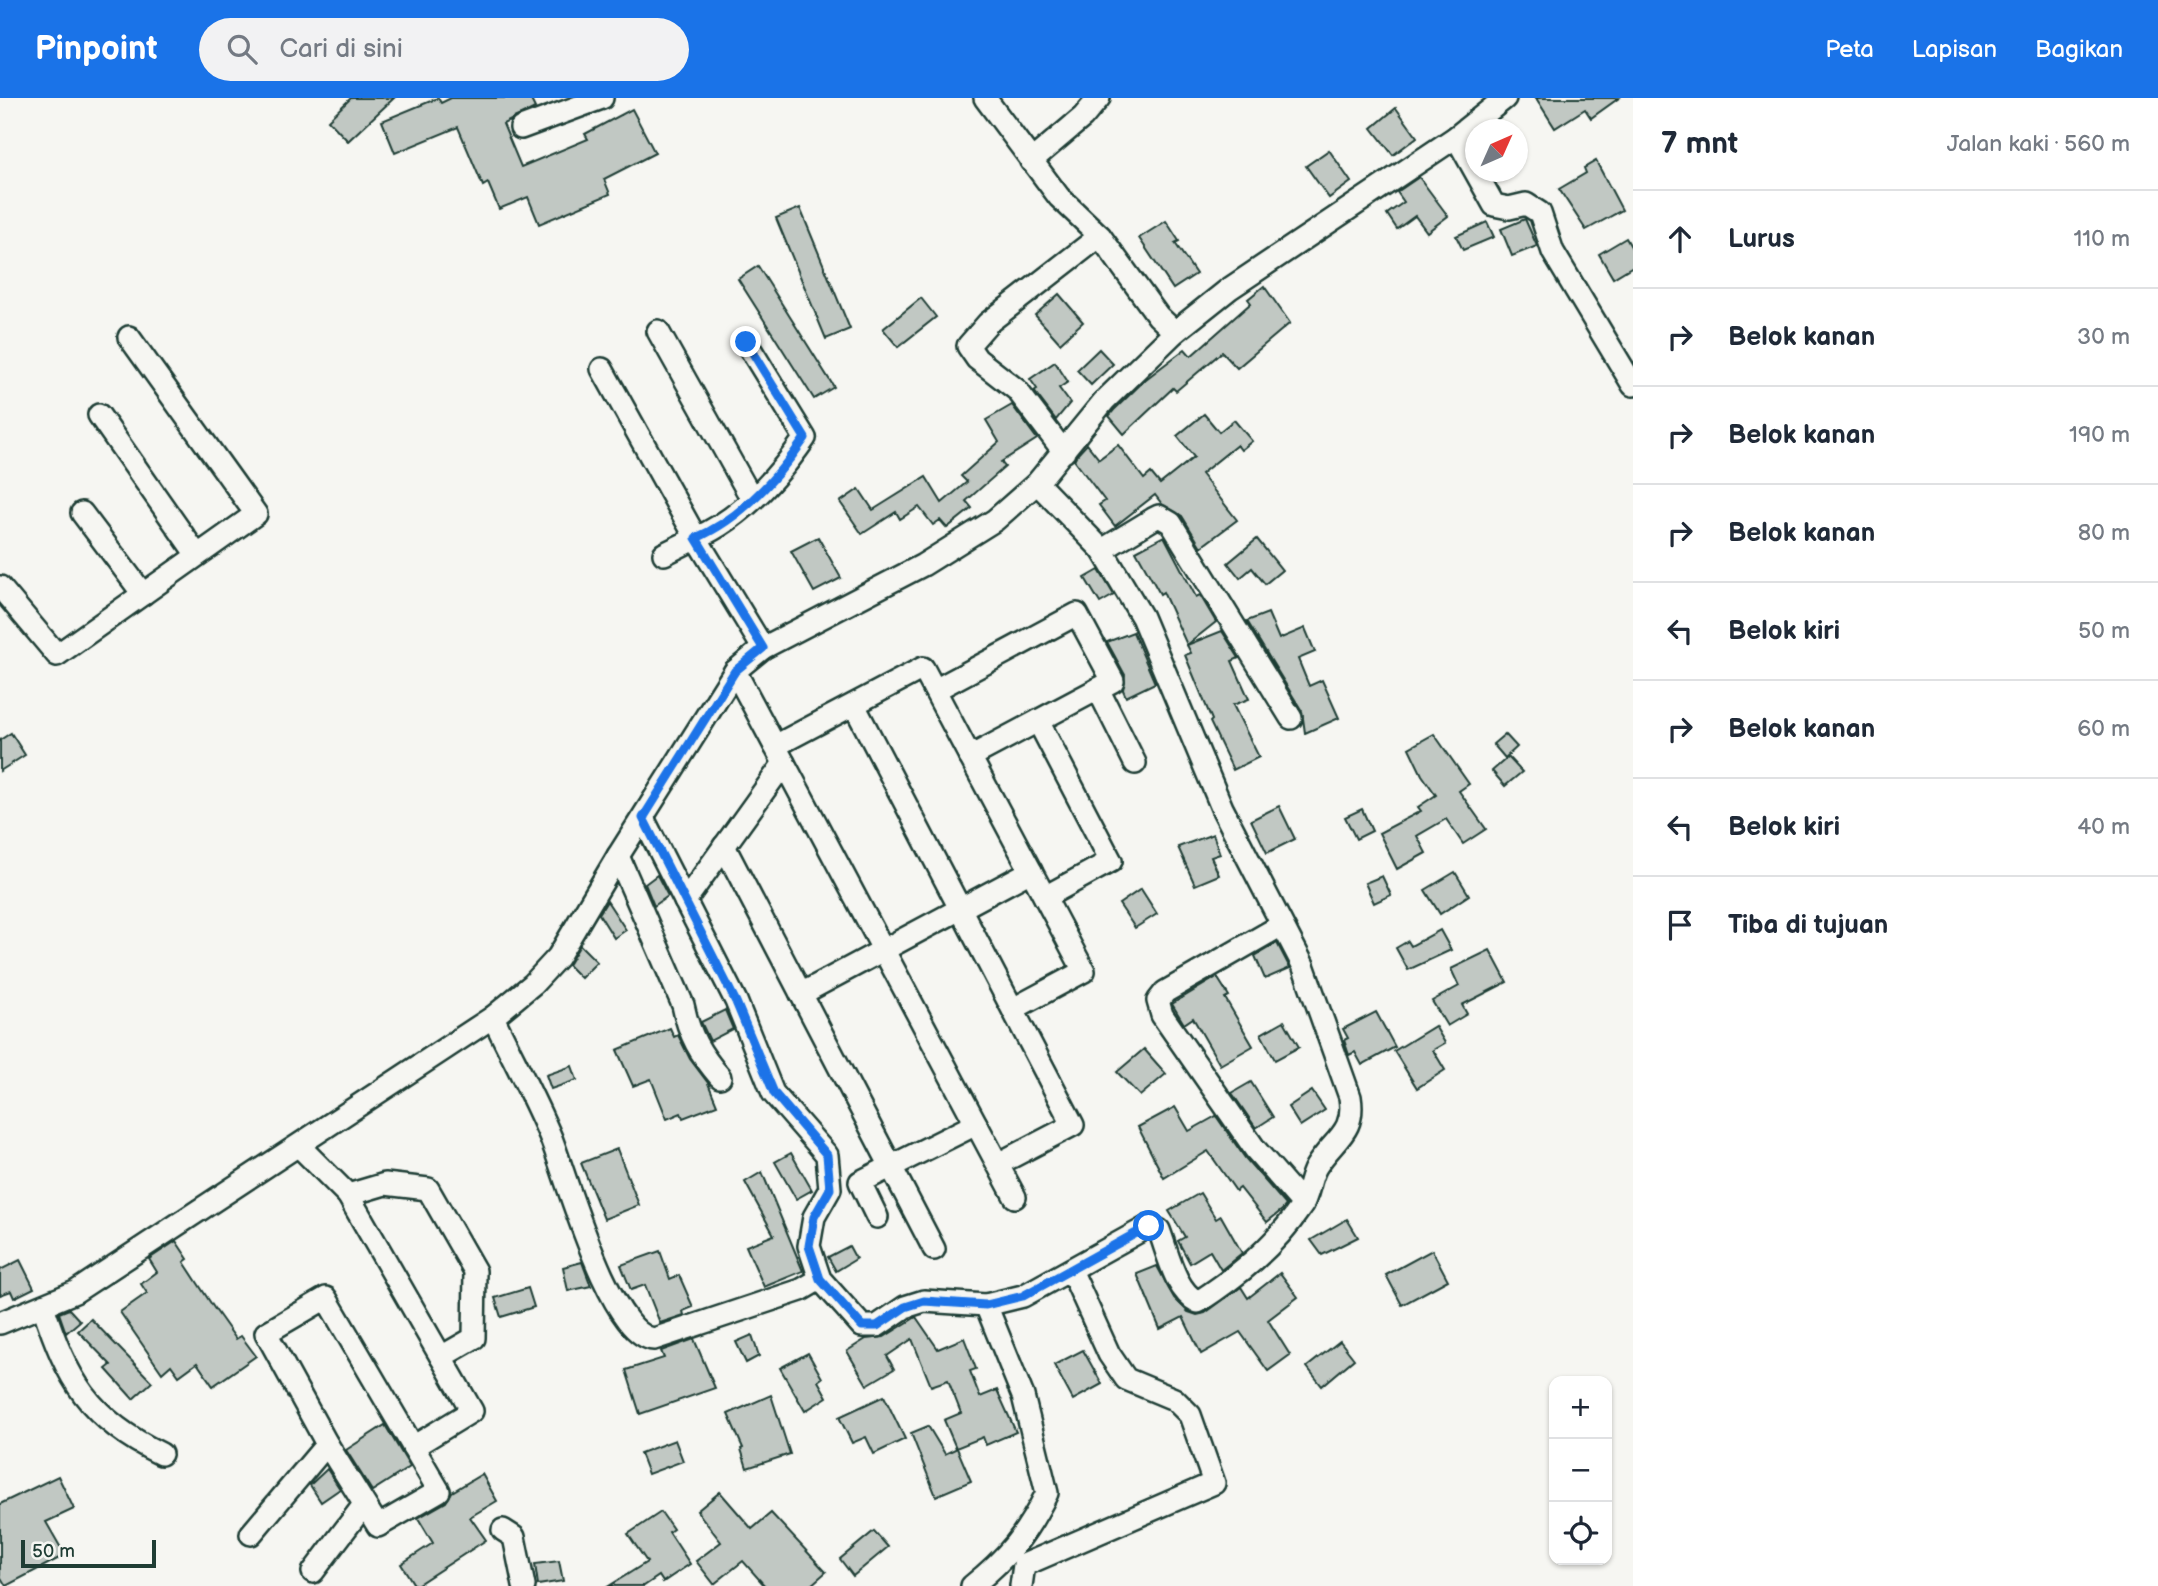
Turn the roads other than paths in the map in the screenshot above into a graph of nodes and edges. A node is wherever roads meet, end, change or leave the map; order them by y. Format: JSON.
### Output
{"nodes":[{"id":1,"x":602,"y":98,"type":"edge"},
{"id":2,"x":985,"y":98,"type":"edge"},
{"id":3,"x":1099,"y":98,"type":"edge"},
{"id":4,"x":1504,"y":98,"type":"edge"},
{"id":5,"x":521,"y":128,"type":"dead end"},
{"id":6,"x":1456,"y":136,"type":"junction"},
{"id":7,"x":1031,"y":161,"type":"junction"},
{"id":8,"x":1100,"y":236,"type":"junction"},
{"id":9,"x":657,"y":331,"type":"dead end"},
{"id":10,"x":1175,"y":332,"type":"junction"},
{"id":11,"x":129,"y":337,"type":"dead end"},
{"id":12,"x":746,"y":342,"type":"dead end"},
{"id":13,"x":602,"y":369,"type":"dead end"},
{"id":14,"x":1633,"y":385,"type":"edge"},
{"id":15,"x":99,"y":415,"type":"dead end"},
{"id":16,"x":1064,"y":452,"type":"junction"},
{"id":17,"x":1037,"y":483,"type":"junction"},
{"id":18,"x":752,"y":499,"type":"junction"},
{"id":19,"x":82,"y":513,"type":"dead end"},
{"id":20,"x":696,"y":538,"type":"junction"},
{"id":21,"x":1102,"y":550,"type":"junction"},
{"id":22,"x":664,"y":554,"type":"dead end"},
{"id":23,"x":197,"y":555,"type":"junction"},
{"id":24,"x":0,"y":587,"type":"edge"},
{"id":25,"x":143,"y":594,"type":"junction"},
{"id":26,"x":763,"y":648,"type":"junction"},
{"id":27,"x":735,"y":671,"type":"junction"},
{"id":28,"x":1098,"y":689,"type":"junction"},
{"id":29,"x":935,"y":690,"type":"junction"},
{"id":30,"x":854,"y":705,"type":"junction"},
{"id":31,"x":1291,"y":718,"type":"dead end"},
{"id":32,"x":1038,"y":721,"type":"junction"},
{"id":33,"x":779,"y":754,"type":"junction"},
{"id":34,"x":970,"y":757,"type":"junction"},
{"id":35,"x":1135,"y":763,"type":"dead end"},
{"id":36,"x":643,"y":818,"type":"junction"},
{"id":37,"x":724,"y":846,"type":"junction"},
{"id":38,"x":618,"y":856,"type":"junction"},
{"id":39,"x":1031,"y":871,"type":"junction"},
{"id":40,"x":1045,"y":897,"type":"junction"},
{"id":41,"x":685,"y":901,"type":"junction"},
{"id":42,"x":961,"y":909,"type":"junction"},
{"id":43,"x":1280,"y":926,"type":"junction"},
{"id":44,"x":884,"y":950,"type":"junction"},
{"id":45,"x":802,"y":994,"type":"junction"},
{"id":46,"x":1013,"y":1009,"type":"junction"},
{"id":47,"x":493,"y":1017,"type":"junction"},
{"id":48,"x":720,"y":1077,"type":"dead end"},
{"id":49,"x":976,"y":1124,"type":"junction"},
{"id":50,"x":299,"y":1146,"type":"junction"},
{"id":51,"x":998,"y":1164,"type":"junction"},
{"id":52,"x":891,"y":1167,"type":"junction"},
{"id":53,"x":348,"y":1195,"type":"junction"},
{"id":54,"x":1015,"y":1198,"type":"dead end"},
{"id":55,"x":1303,"y":1204,"type":"junction"},
{"id":56,"x":877,"y":1217,"type":"dead end"},
{"id":57,"x":934,"y":1249,"type":"dead end"},
{"id":58,"x":1070,"y":1270,"type":"junction"},
{"id":59,"x":820,"y":1279,"type":"junction"},
{"id":60,"x":986,"y":1305,"type":"junction"},
{"id":61,"x":43,"y":1306,"type":"junction"},
{"id":62,"x":0,"y":1323,"type":"edge"},
{"id":63,"x":441,"y":1357,"type":"junction"},
{"id":64,"x":327,"y":1444,"type":"junction"},
{"id":65,"x":413,"y":1447,"type":"junction"},
{"id":66,"x":161,"y":1454,"type":"dead end"},
{"id":67,"x":363,"y":1506,"type":"junction"},
{"id":68,"x":503,"y":1530,"type":"dead end"},
{"id":69,"x":251,"y":1534,"type":"dead end"},
{"id":70,"x":313,"y":1572,"type":"dead end"},
{"id":71,"x":524,"y":1586,"type":"edge"},
{"id":72,"x":972,"y":1586,"type":"edge"},
{"id":73,"x":1021,"y":1586,"type":"edge"}],
"edges":[{"from":1,"to":5,"type":"street"},
{"from":2,"to":7,"type":"street"},
{"from":3,"to":7,"type":"street"},
{"from":4,"to":6,"type":"street"},
{"from":6,"to":10,"type":"street"},
{"from":6,"to":14,"type":"street"},
{"from":7,"to":8,"type":"street"},
{"from":8,"to":10,"type":"street"},
{"from":8,"to":16,"type":"street"},
{"from":9,"to":18,"type":"street"},
{"from":10,"to":16,"type":"street"},
{"from":11,"to":23,"type":"street"},
{"from":12,"to":18,"type":"street"},
{"from":13,"to":20,"type":"street"},
{"from":15,"to":23,"type":"street"},
{"from":16,"to":17,"type":"street"},
{"from":17,"to":21,"type":"street"},
{"from":17,"to":26,"type":"street"},
{"from":18,"to":20,"type":"street"},
{"from":19,"to":25,"type":"street"},
{"from":20,"to":22,"type":"street"},
{"from":20,"to":26,"type":"street"},
{"from":21,"to":31,"type":"street"},
{"from":21,"to":43,"type":"street"},
{"from":23,"to":25,"type":"street"},
{"from":24,"to":25,"type":"street"},
{"from":26,"to":27,"type":"street"},
{"from":27,"to":33,"type":"street"},
{"from":27,"to":36,"type":"street"},
{"from":28,"to":29,"type":"street"},
{"from":28,"to":32,"type":"street"},
{"from":28,"to":35,"type":"street"},
{"from":29,"to":30,"type":"street"},
{"from":29,"to":34,"type":"street"},
{"from":30,"to":33,"type":"street"},
{"from":30,"to":42,"type":"street"},
{"from":32,"to":34,"type":"street"},
{"from":32,"to":40,"type":"street"},
{"from":33,"to":37,"type":"street"},
{"from":33,"to":44,"type":"street"},
{"from":34,"to":39,"type":"street"},
{"from":36,"to":38,"type":"street"},
{"from":36,"to":41,"type":"street"},
{"from":37,"to":41,"type":"street"},
{"from":37,"to":45,"type":"street"},
{"from":38,"to":47,"type":"street"},
{"from":38,"to":48,"type":"street"},
{"from":39,"to":40,"type":"street"},
{"from":39,"to":42,"type":"street"},
{"from":40,"to":46,"type":"street"},
{"from":41,"to":59,"type":"street"},
{"from":42,"to":44,"type":"street"},
{"from":42,"to":46,"type":"street"},
{"from":43,"to":55,"type":"street"},
{"from":43,"to":55,"type":"street"},
{"from":44,"to":45,"type":"street"},
{"from":44,"to":49,"type":"street"},
{"from":45,"to":52,"type":"street"},
{"from":46,"to":51,"type":"street"},
{"from":47,"to":50,"type":"street"},
{"from":47,"to":59,"type":"street"},
{"from":49,"to":51,"type":"street"},
{"from":49,"to":52,"type":"street"},
{"from":50,"to":53,"type":"street"},
{"from":50,"to":61,"type":"street"},
{"from":51,"to":54,"type":"street"},
{"from":52,"to":56,"type":"street"},
{"from":52,"to":57,"type":"street"},
{"from":53,"to":63,"type":"street"},
{"from":53,"to":63,"type":"street"},
{"from":55,"to":58,"type":"street"},
{"from":58,"to":60,"type":"street"},
{"from":58,"to":73,"type":"street"},
{"from":59,"to":60,"type":"street"},
{"from":60,"to":72,"type":"street"},
{"from":61,"to":62,"type":"street"},
{"from":61,"to":66,"type":"street"},
{"from":63,"to":65,"type":"street"},
{"from":64,"to":65,"type":"street"},
{"from":64,"to":67,"type":"street"},
{"from":64,"to":69,"type":"street"},
{"from":65,"to":67,"type":"street"},
{"from":67,"to":70,"type":"street"},
{"from":68,"to":71,"type":"street"}]}
